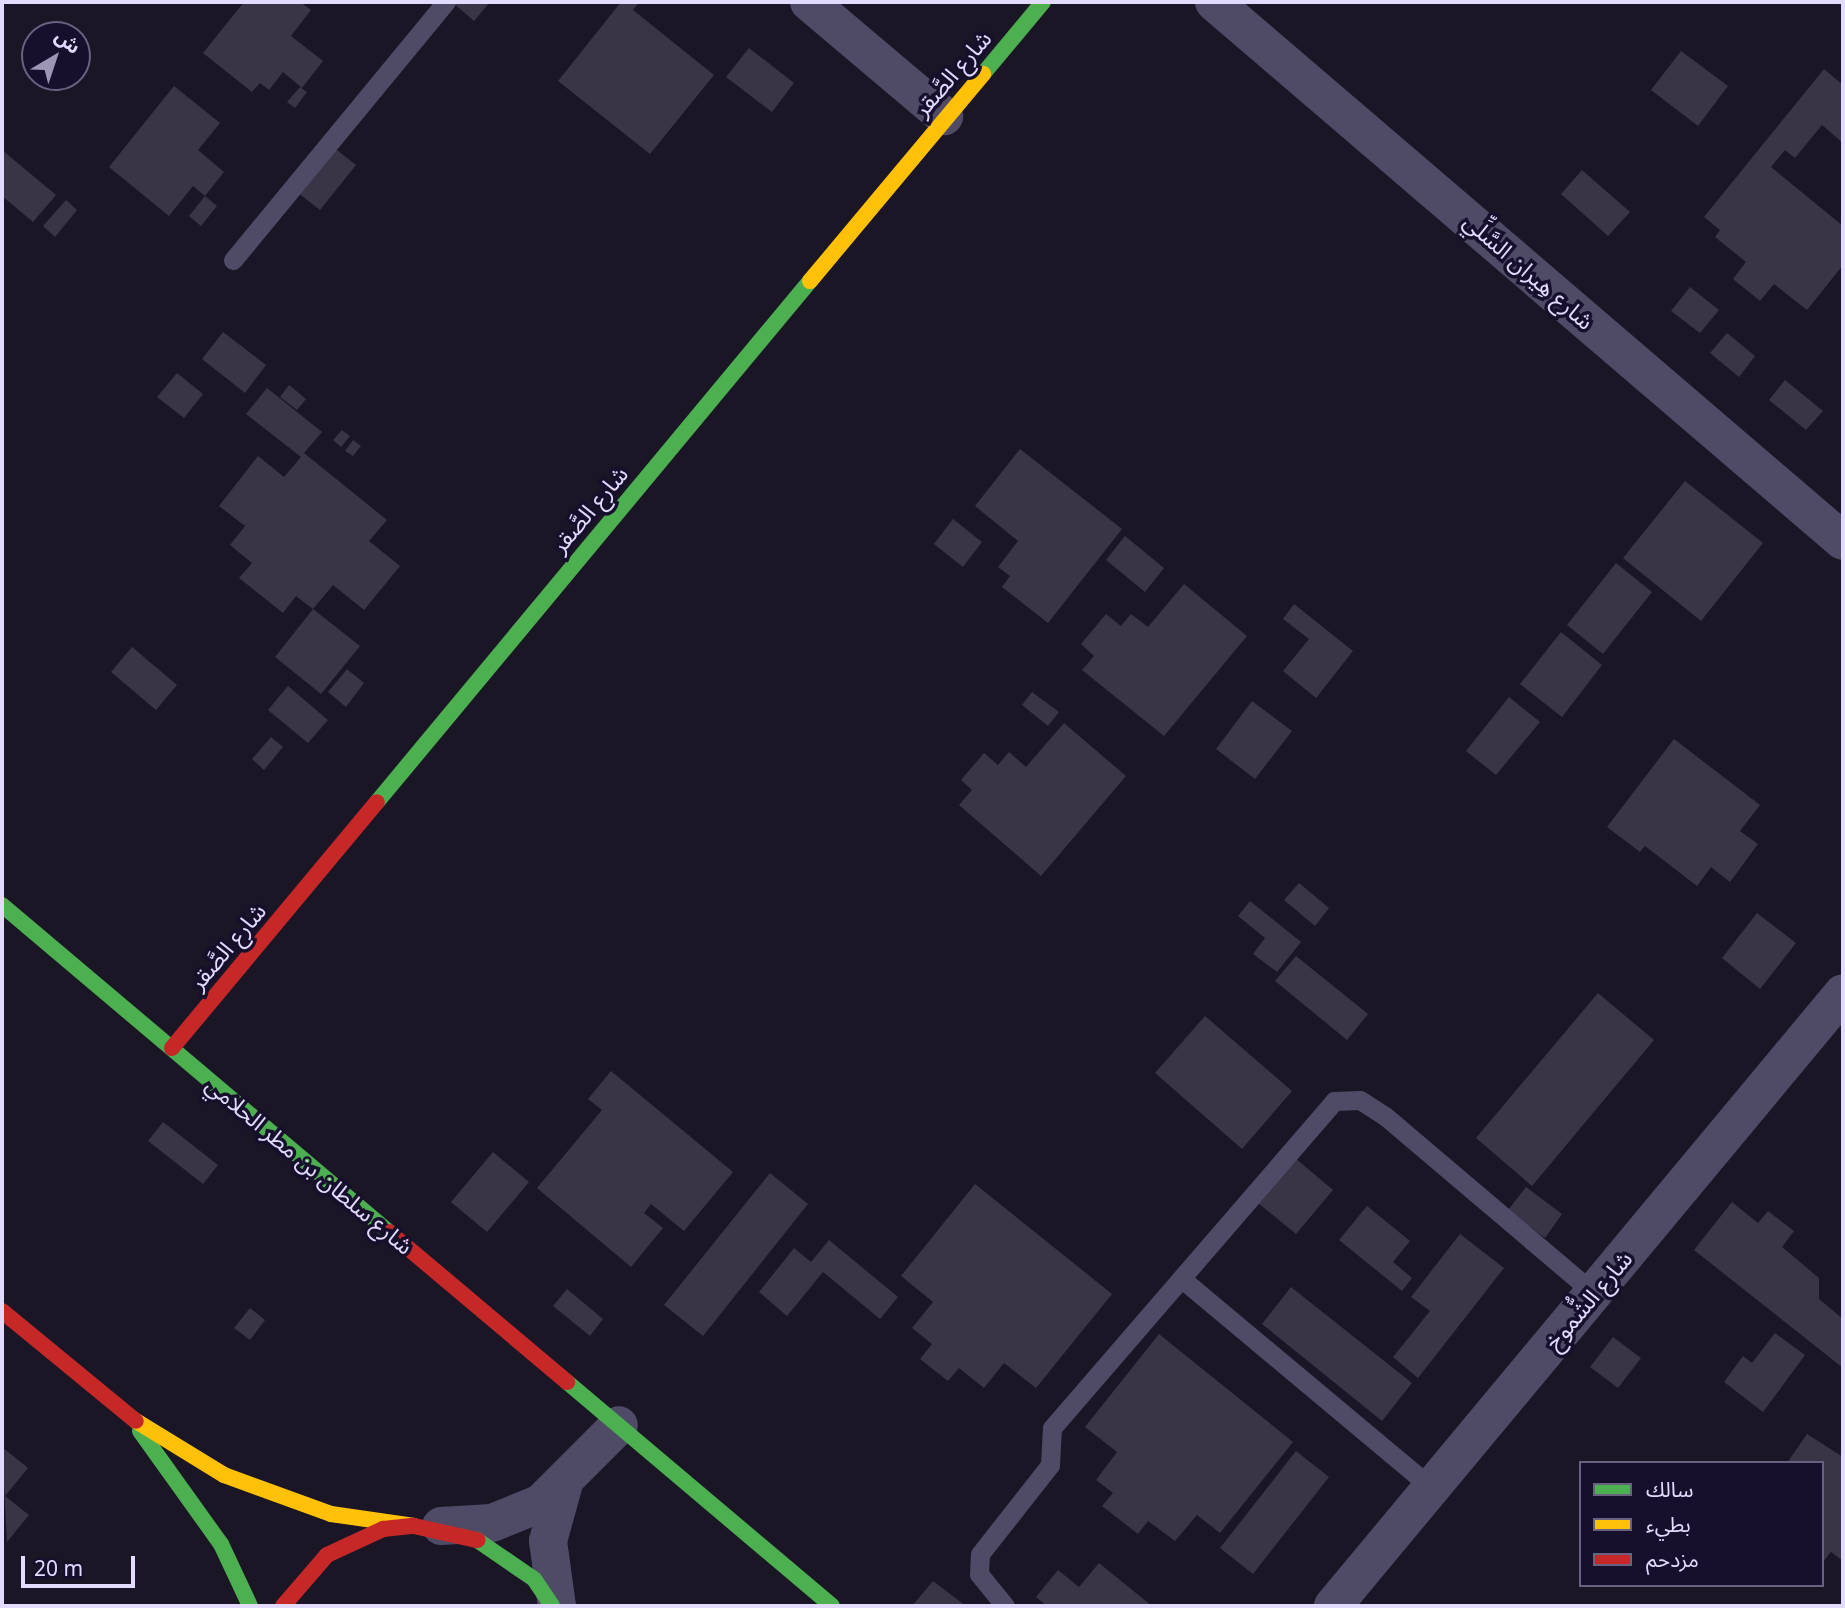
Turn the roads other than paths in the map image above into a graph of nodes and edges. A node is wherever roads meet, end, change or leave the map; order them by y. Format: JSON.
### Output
{"nodes":[{"id":1,"x":446,"y":2,"type":"edge"},
{"id":2,"x":809,"y":2,"type":"edge"},
{"id":3,"x":1043,"y":2,"type":"edge"},
{"id":4,"x":1214,"y":2,"type":"edge"},
{"id":5,"x":944,"y":116,"type":"junction"},
{"id":6,"x":233,"y":260,"type":"dead end"},
{"id":7,"x":1843,"y":541,"type":"edge"},
{"id":8,"x":2,"y":905,"type":"edge"},
{"id":9,"x":1843,"y":993,"type":"edge"},
{"id":10,"x":172,"y":1048,"type":"junction"},
{"id":11,"x":1182,"y":1279,"type":"junction"},
{"id":12,"x":1594,"y":1293,"type":"junction"},
{"id":13,"x":2,"y":1311,"type":"edge"},
{"id":14,"x":131,"y":1418,"type":"junction"},
{"id":15,"x":618,"y":1425,"type":"junction"},
{"id":16,"x":563,"y":1487,"type":"junction"},
{"id":17,"x":1432,"y":1488,"type":"junction"},
{"id":18,"x":422,"y":1526,"type":"junction"},
{"id":19,"x":250,"y":1606,"type":"edge"},
{"id":20,"x":283,"y":1606,"type":"edge"},
{"id":21,"x":555,"y":1606,"type":"edge"},
{"id":22,"x":832,"y":1606,"type":"edge"},
{"id":23,"x":1005,"y":1606,"type":"edge"},
{"id":24,"x":1333,"y":1606,"type":"edge"}],
"edges":[{"from":1,"to":6,"type":"lane"},
{"from":2,"to":5,"type":"street"},
{"from":3,"to":5,"type":"street","name":"شارع الصَّقر"},
{"from":4,"to":7,"type":"street","name":"شارع هِيران السَّلِّي"},
{"from":5,"to":10,"type":"street","name":"شارع الصَّقر"},
{"from":8,"to":10,"type":"street","name":"شارع سلطان بن مطر الحلامي"},
{"from":9,"to":12,"type":"street","name":"شارع الشُّموخ"},
{"from":10,"to":15,"type":"street","name":"شارع سلطان بن مطر الحلامي"},
{"from":11,"to":12,"type":"lane"},
{"from":11,"to":17,"type":"lane"},
{"from":11,"to":23,"type":"lane"},
{"from":12,"to":17,"type":"street","name":"شارع الشُّموخ"},
{"from":13,"to":14,"type":"street"},
{"from":14,"to":18,"type":"street"},
{"from":14,"to":19,"type":"street"},
{"from":15,"to":16,"type":"street"},
{"from":15,"to":22,"type":"street","name":"شارع سلطان بن مطر الحلامي"},
{"from":16,"to":18,"type":"street"},
{"from":16,"to":21,"type":"street"},
{"from":17,"to":24,"type":"street","name":"شارع الشُّموخ"},
{"from":18,"to":20,"type":"street"},
{"from":18,"to":21,"type":"street"}]}
